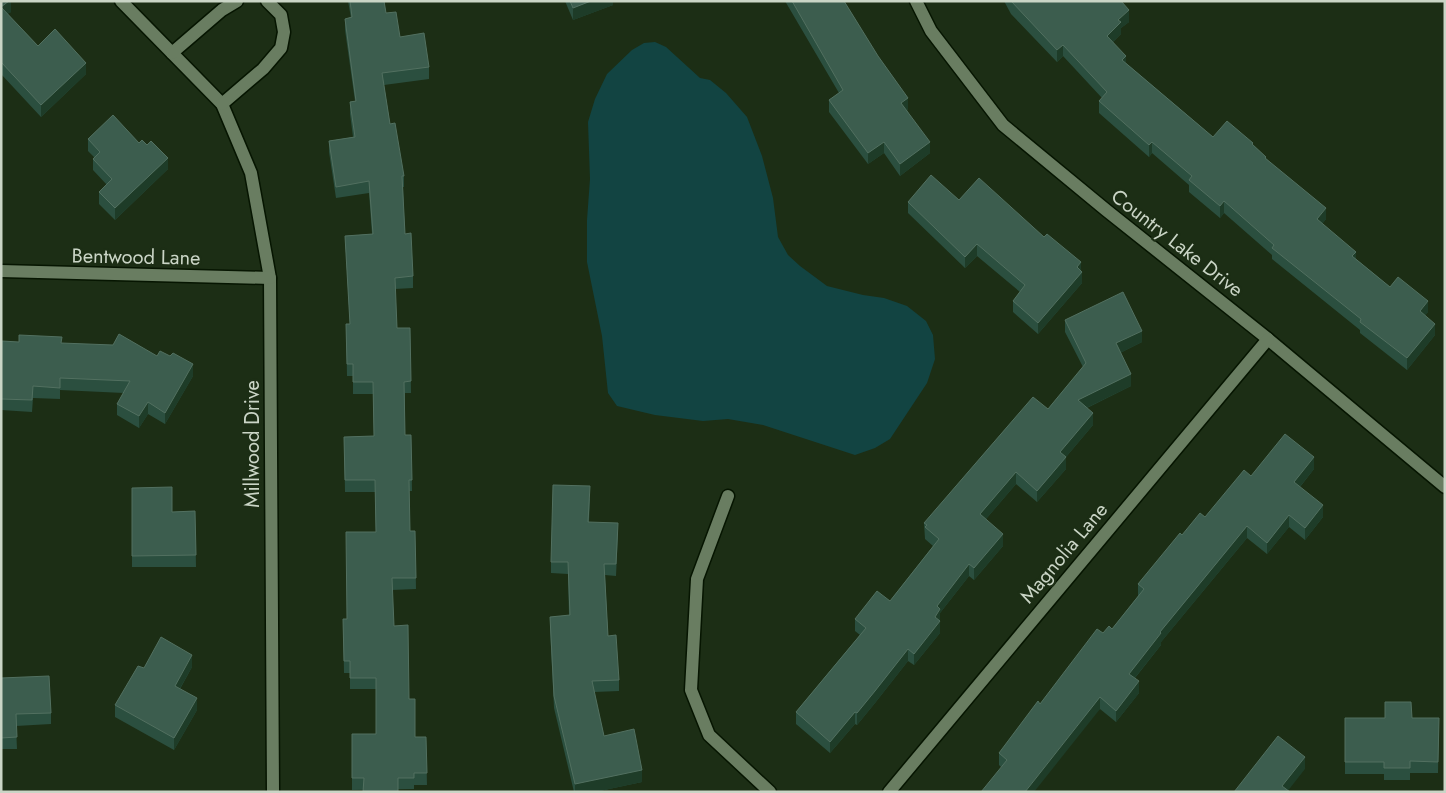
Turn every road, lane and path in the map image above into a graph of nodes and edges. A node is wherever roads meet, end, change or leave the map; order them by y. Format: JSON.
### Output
{"nodes":[{"id":1,"x":121,"y":1,"type":"edge"},
{"id":2,"x":237,"y":1,"type":"edge"},
{"id":3,"x":268,"y":1,"type":"edge"},
{"id":4,"x":916,"y":1,"type":"edge"},
{"id":5,"x":172,"y":53,"type":"junction"},
{"id":6,"x":222,"y":104,"type":"junction"},
{"id":7,"x":1,"y":271,"type":"edge"},
{"id":8,"x":270,"y":278,"type":"junction"},
{"id":9,"x":1268,"y":338,"type":"junction"},
{"id":10,"x":1445,"y":487,"type":"edge"},
{"id":11,"x":728,"y":496,"type":"dead end"},
{"id":12,"x":273,"y":792,"type":"edge"},
{"id":13,"x":770,"y":792,"type":"edge"},
{"id":14,"x":889,"y":792,"type":"edge"}],
"edges":[{"from":1,"to":5,"type":"street","name":"Millwood Drive"},
{"from":2,"to":5,"type":"street"},
{"from":3,"to":6,"type":"street"},
{"from":4,"to":9,"type":"street","name":"Country Lake Drive"},
{"from":5,"to":6,"type":"street","name":"Millwood Drive"},
{"from":6,"to":8,"type":"street","name":"Millwood Drive"},
{"from":7,"to":8,"type":"street","name":"Bentwood Lane"},
{"from":8,"to":12,"type":"street","name":"Millwood Drive"},
{"from":9,"to":10,"type":"street","name":"Country Lake Drive"},
{"from":9,"to":14,"type":"street","name":"Magnolia Lane"},
{"from":11,"to":13,"type":"street"}]}
